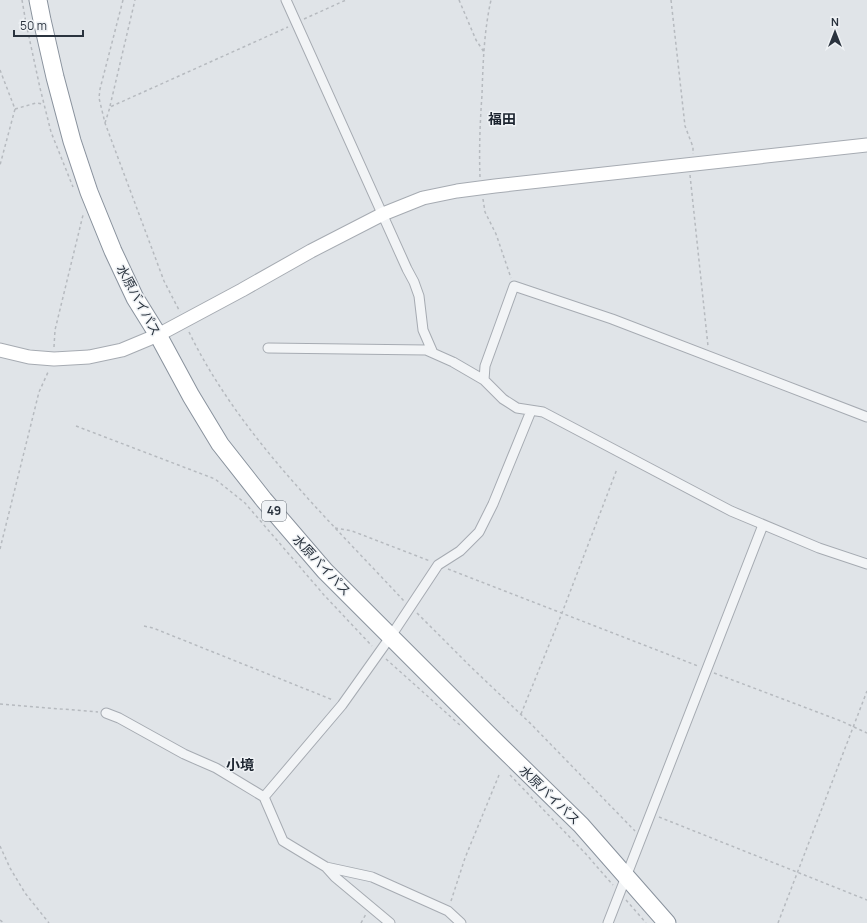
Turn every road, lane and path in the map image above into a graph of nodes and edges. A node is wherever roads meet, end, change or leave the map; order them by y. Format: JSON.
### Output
{"nodes":[{"id":1,"x":22,"y":0,"type":"edge"},
{"id":2,"x":38,"y":0,"type":"edge"},
{"id":3,"x":123,"y":0,"type":"edge"},
{"id":4,"x":135,"y":0,"type":"edge"},
{"id":5,"x":286,"y":0,"type":"edge"},
{"id":6,"x":346,"y":0,"type":"edge"},
{"id":7,"x":459,"y":0,"type":"edge"},
{"id":8,"x":491,"y":0,"type":"edge"},
{"id":9,"x":671,"y":0,"type":"edge"},
{"id":10,"x":297,"y":22,"type":"junction"},
{"id":11,"x":484,"y":52,"type":"junction"},
{"id":12,"x":0,"y":70,"type":"edge"},
{"id":13,"x":44,"y":105,"type":"junction"},
{"id":14,"x":110,"y":107,"type":"junction"},
{"id":15,"x":15,"y":109,"type":"junction"},
{"id":16,"x":105,"y":123,"type":"junction"},
{"id":17,"x":867,"y":145,"type":"edge"},
{"id":18,"x":0,"y":165,"type":"edge"},
{"id":19,"x":688,"y":166,"type":"junction"},
{"id":20,"x":73,"y":188,"type":"dead end"},
{"id":21,"x":482,"y":189,"type":"junction"},
{"id":22,"x":81,"y":209,"type":"dead end"},
{"id":23,"x":383,"y":214,"type":"junction"},
{"id":24,"x":514,"y":286,"type":"junction"},
{"id":25,"x":180,"y":313,"type":"dead end"},
{"id":26,"x":187,"y":327,"type":"dead end"},
{"id":27,"x":158,"y":335,"type":"junction"},
{"id":28,"x":268,"y":348,"type":"dead end"},
{"id":29,"x":0,"y":350,"type":"edge"},
{"id":30,"x":433,"y":353,"type":"junction"},
{"id":31,"x":707,"y":356,"type":"junction"},
{"id":32,"x":46,"y":358,"type":"junction"},
{"id":33,"x":484,"y":380,"type":"junction"},
{"id":34,"x":531,"y":411,"type":"junction"},
{"id":35,"x":867,"y":417,"type":"edge"},
{"id":36,"x":76,"y":426,"type":"dead end"},
{"id":37,"x":618,"y":469,"type":"dead end"},
{"id":38,"x":763,"y":525,"type":"junction"},
{"id":39,"x":335,"y":528,"type":"junction"},
{"id":40,"x":0,"y":549,"type":"edge"},
{"id":41,"x":867,"y":564,"type":"edge"},
{"id":42,"x":438,"y":565,"type":"junction"},
{"id":43,"x":410,"y":608,"type":"junction"},
{"id":44,"x":562,"y":613,"type":"junction"},
{"id":45,"x":144,"y":626,"type":"dead end"},
{"id":46,"x":391,"y":636,"type":"junction"},
{"id":47,"x":380,"y":652,"type":"junction"},
{"id":48,"x":707,"y":670,"type":"junction"},
{"id":49,"x":867,"y":691,"type":"edge"},
{"id":50,"x":0,"y":704,"type":"edge"},
{"id":51,"x":342,"y":705,"type":"junction"},
{"id":52,"x":106,"y":713,"type":"joint"},
{"id":53,"x":521,"y":716,"type":"junction"},
{"id":54,"x":852,"y":727,"type":"junction"},
{"id":55,"x":463,"y":728,"type":"dead end"},
{"id":56,"x":867,"y":733,"type":"edge"},
{"id":57,"x":509,"y":774,"type":"dead end"},
{"id":58,"x":499,"y":775,"type":"dead end"},
{"id":59,"x":264,"y":797,"type":"junction"},
{"id":60,"x":650,"y":816,"type":"junction"},
{"id":61,"x":641,"y":839,"type":"junction"},
{"id":62,"x":0,"y":846,"type":"edge"},
{"id":63,"x":326,"y":867,"type":"junction"},
{"id":64,"x":797,"y":872,"type":"junction"},
{"id":65,"x":626,"y":875,"type":"junction"},
{"id":66,"x":619,"y":893,"type":"junction"},
{"id":67,"x":867,"y":900,"type":"edge"},
{"id":68,"x":448,"y":911,"type":"junction"},
{"id":69,"x":0,"y":920,"type":"edge"},
{"id":70,"x":4,"y":923,"type":"edge"},
{"id":71,"x":49,"y":923,"type":"edge"},
{"id":72,"x":390,"y":923,"type":"edge"},
{"id":73,"x":461,"y":923,"type":"edge"},
{"id":74,"x":608,"y":923,"type":"edge"},
{"id":75,"x":646,"y":923,"type":"edge"},
{"id":76,"x":667,"y":923,"type":"edge"},
{"id":77,"x":778,"y":923,"type":"edge"}],
"edges":[{"from":1,"to":13,"type":"path"},
{"from":2,"to":27,"type":"highway","name":"水原バイパス","number":"49"},
{"from":3,"to":16,"type":"path"},
{"from":4,"to":14,"type":"path"},
{"from":5,"to":10,"type":"street"},
{"from":6,"to":10,"type":"path"},
{"from":7,"to":11,"type":"path"},
{"from":8,"to":11,"type":"path"},
{"from":9,"to":19,"type":"path"},
{"from":10,"to":14,"type":"path"},
{"from":10,"to":23,"type":"street"},
{"from":11,"to":21,"type":"path"},
{"from":12,"to":15,"type":"path"},
{"from":13,"to":15,"type":"path"},
{"from":13,"to":20,"type":"path"},
{"from":14,"to":16,"type":"path"},
{"from":15,"to":18,"type":"path"},
{"from":16,"to":25,"type":"path"},
{"from":17,"to":19,"type":"street"},
{"from":19,"to":21,"type":"street"},
{"from":19,"to":31,"type":"path"},
{"from":21,"to":23,"type":"street"},
{"from":21,"to":24,"type":"path"},
{"from":22,"to":32,"type":"path"},
{"from":23,"to":27,"type":"street"},
{"from":23,"to":30,"type":"street"},
{"from":24,"to":31,"type":"street"},
{"from":24,"to":33,"type":"street"},
{"from":26,"to":39,"type":"path"},
{"from":27,"to":32,"type":"street"},
{"from":27,"to":46,"type":"highway","name":"水原バイパス","number":"49"},
{"from":28,"to":30,"type":"street"},
{"from":29,"to":32,"type":"street"},
{"from":30,"to":33,"type":"street"},
{"from":31,"to":35,"type":"street"},
{"from":32,"to":40,"type":"path"},
{"from":33,"to":34,"type":"street"},
{"from":34,"to":38,"type":"street"},
{"from":34,"to":42,"type":"street"},
{"from":36,"to":47,"type":"path"},
{"from":37,"to":44,"type":"path"},
{"from":38,"to":41,"type":"street"},
{"from":38,"to":48,"type":"street"},
{"from":39,"to":42,"type":"path"},
{"from":39,"to":43,"type":"path"},
{"from":42,"to":43,"type":"street"},
{"from":42,"to":44,"type":"path"},
{"from":43,"to":46,"type":"street"},
{"from":43,"to":53,"type":"path"},
{"from":44,"to":48,"type":"path"},
{"from":44,"to":53,"type":"path"},
{"from":45,"to":51,"type":"path"},
{"from":46,"to":47,"type":"street"},
{"from":46,"to":65,"type":"highway","name":"水原バイパス","number":"49"},
{"from":47,"to":51,"type":"street"},
{"from":47,"to":55,"type":"path"},
{"from":48,"to":54,"type":"path"},
{"from":48,"to":60,"type":"street"},
{"from":49,"to":54,"type":"path"},
{"from":50,"to":52,"type":"path"},
{"from":51,"to":59,"type":"street"},
{"from":52,"to":59,"type":"street"},
{"from":53,"to":61,"type":"path"},
{"from":54,"to":56,"type":"path"},
{"from":54,"to":64,"type":"path"},
{"from":57,"to":66,"type":"path"},
{"from":58,"to":68,"type":"path"},
{"from":59,"to":63,"type":"street"},
{"from":60,"to":61,"type":"street"},
{"from":60,"to":64,"type":"path"},
{"from":61,"to":65,"type":"street"},
{"from":62,"to":71,"type":"path"},
{"from":63,"to":68,"type":"street"},
{"from":63,"to":72,"type":"street"},
{"from":64,"to":67,"type":"path"},
{"from":64,"to":77,"type":"path"},
{"from":65,"to":66,"type":"street"},
{"from":65,"to":76,"type":"highway","name":"水原バイパス","number":"49"},
{"from":66,"to":74,"type":"street"},
{"from":66,"to":75,"type":"path"},
{"from":68,"to":73,"type":"street"},
{"from":69,"to":70,"type":"path"}]}
